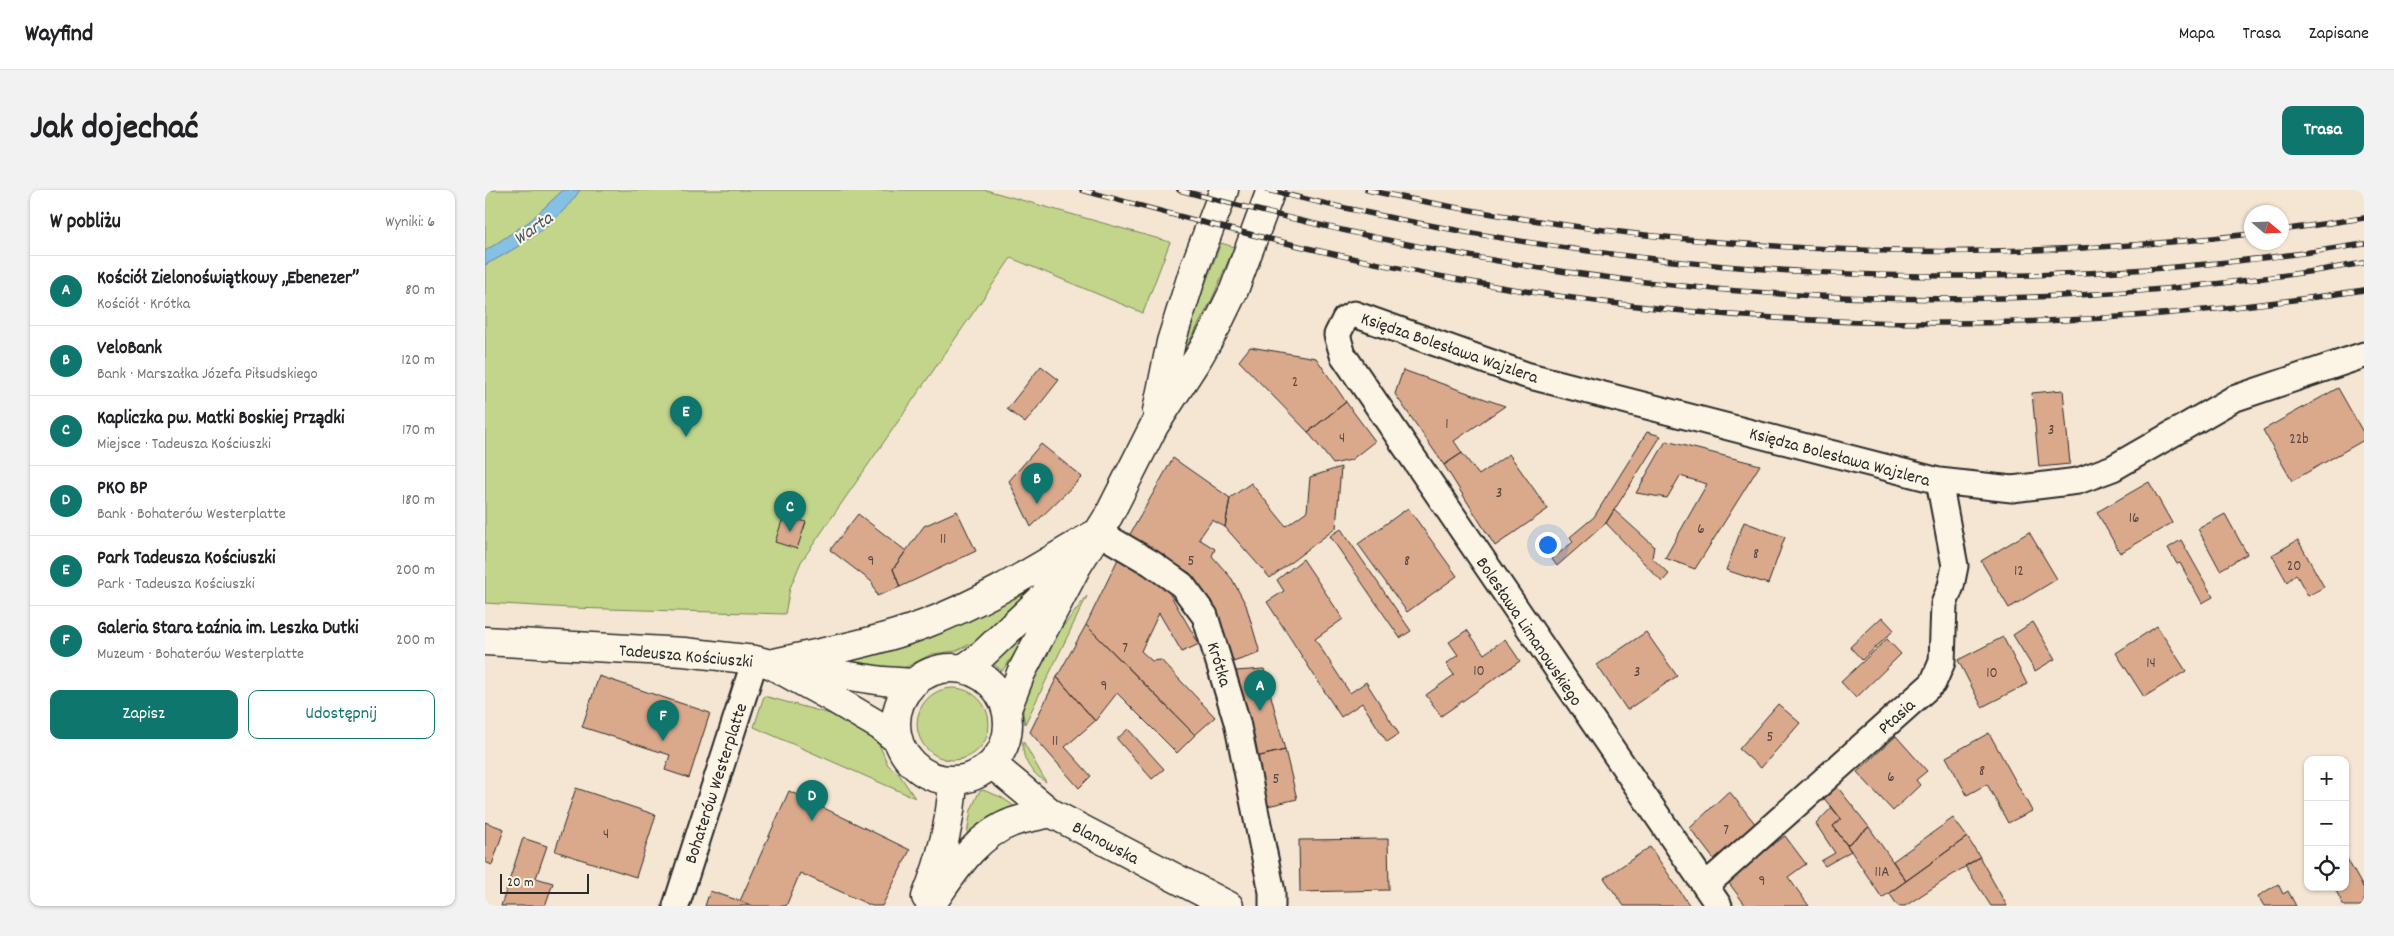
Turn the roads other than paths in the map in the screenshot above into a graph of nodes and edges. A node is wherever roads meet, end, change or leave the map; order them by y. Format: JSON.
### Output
{"nodes":[{"id":1,"x":1224,"y":190,"type":"edge"},
{"id":2,"x":1271,"y":190,"type":"edge"},
{"id":3,"x":1343,"y":355,"type":"joint"},
{"id":4,"x":2364,"y":355,"type":"edge"},
{"id":5,"x":1154,"y":426,"type":"junction"},
{"id":6,"x":1939,"y":481,"type":"junction"},
{"id":7,"x":1098,"y":532,"type":"junction"},
{"id":8,"x":1077,"y":566,"type":"junction"},
{"id":9,"x":485,"y":641,"type":"edge"},
{"id":10,"x":763,"y":662,"type":"junction"},
{"id":11,"x":964,"y":668,"type":"junction"},
{"id":12,"x":913,"y":683,"type":"junction"},
{"id":13,"x":1007,"y":709,"type":"junction"},
{"id":14,"x":896,"y":739,"type":"junction"},
{"id":15,"x":993,"y":764,"type":"junction"},
{"id":16,"x":953,"y":780,"type":"junction"},
{"id":17,"x":1051,"y":814,"type":"junction"},
{"id":18,"x":1712,"y":896,"type":"edge"},
{"id":19,"x":676,"y":906,"type":"edge"},
{"id":20,"x":922,"y":906,"type":"edge"},
{"id":21,"x":930,"y":906,"type":"edge"},
{"id":22,"x":1229,"y":906,"type":"edge"},
{"id":23,"x":1272,"y":906,"type":"edge"}],
"edges":[{"from":1,"to":5,"type":"street"},
{"from":2,"to":5,"type":"street"},
{"from":3,"to":6,"type":"street","name":"Księdza Bolesława Wajzlera"},
{"from":3,"to":18,"type":"street","name":"Bolesława Limanowskiego"},
{"from":4,"to":6,"type":"street","name":"Księdza Bolesława Wajzlera"},
{"from":5,"to":7,"type":"street"},
{"from":6,"to":18,"type":"street","name":"Ptasia"},
{"from":7,"to":8,"type":"street"},
{"from":7,"to":10,"type":"street"},
{"from":7,"to":23,"type":"street","name":"Krótka"},
{"from":8,"to":11,"type":"street"},
{"from":8,"to":13,"type":"street"},
{"from":9,"to":10,"type":"street","name":"Tadeusza Kościuszki"},
{"from":10,"to":12,"type":"street"},
{"from":10,"to":14,"type":"street","name":"Tadeusza Kościuszki"},
{"from":10,"to":19,"type":"street","name":"Bohaterów Westerplatte"},
{"from":11,"to":12,"type":"street"},
{"from":11,"to":13,"type":"street"},
{"from":12,"to":14,"type":"street"},
{"from":13,"to":15,"type":"street"},
{"from":14,"to":16,"type":"street"},
{"from":15,"to":16,"type":"street"},
{"from":15,"to":17,"type":"street","name":"Blanowska"},
{"from":16,"to":20,"type":"street"},
{"from":17,"to":21,"type":"street"},
{"from":17,"to":22,"type":"street","name":"Blanowska"}]}
